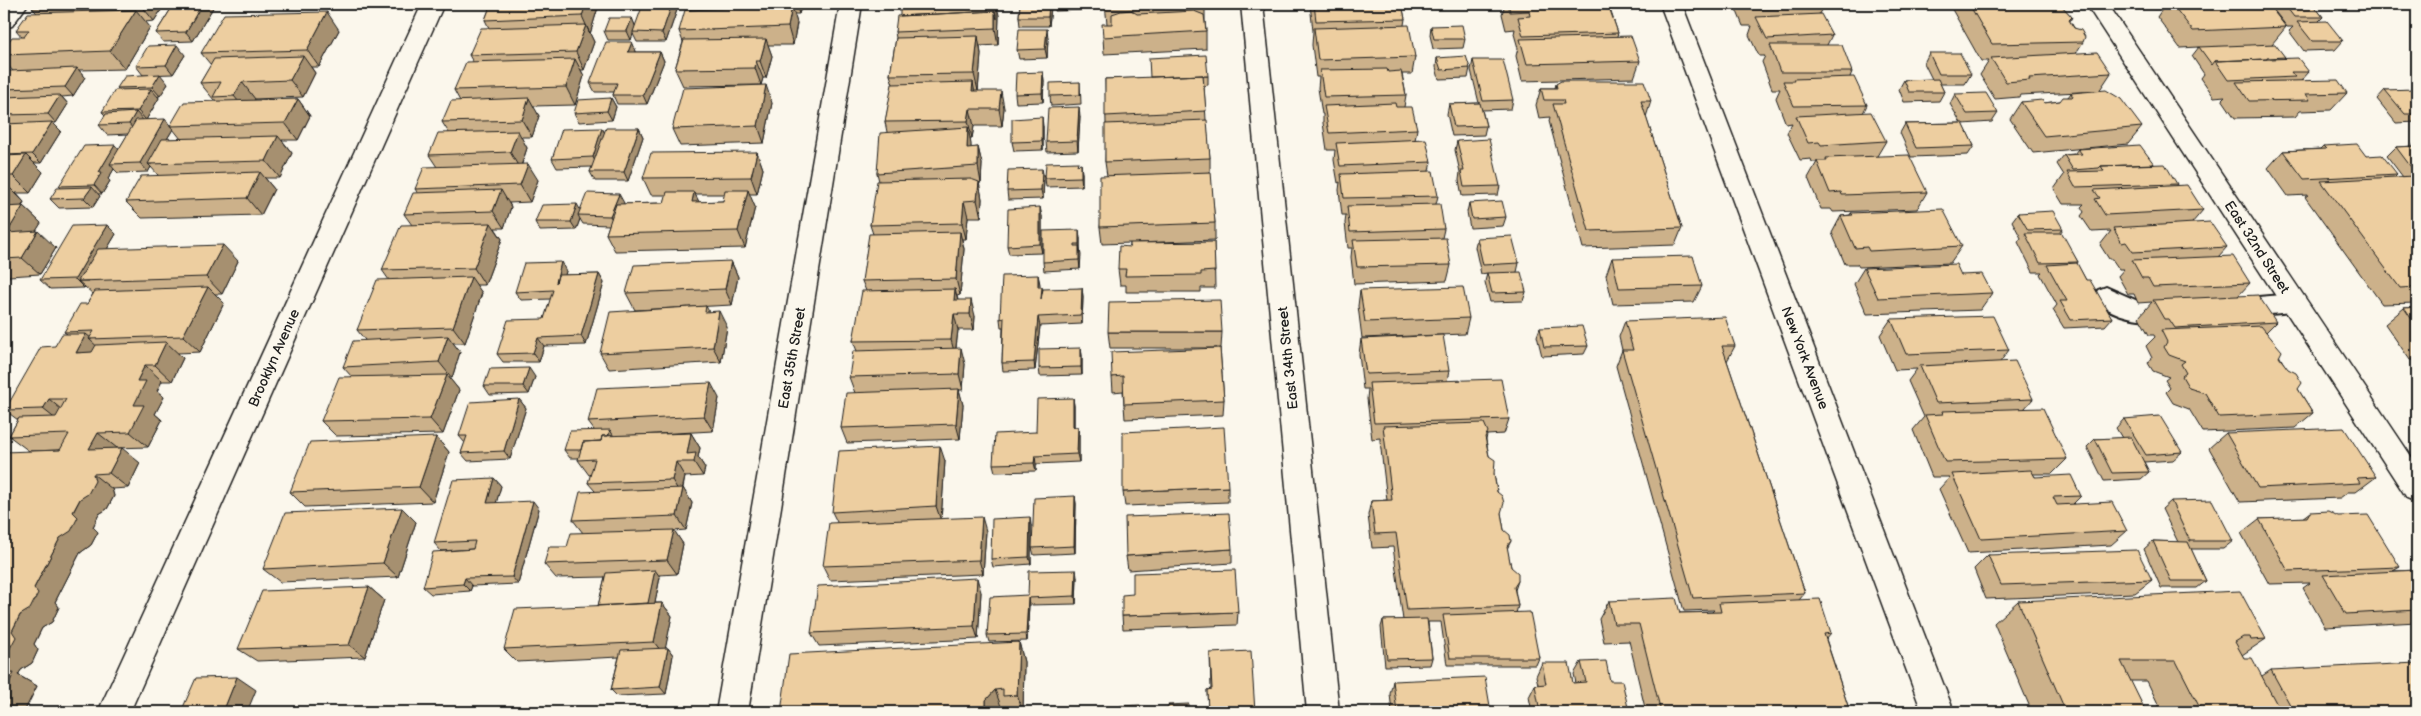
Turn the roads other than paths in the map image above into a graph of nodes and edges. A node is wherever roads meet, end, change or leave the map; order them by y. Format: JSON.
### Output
{"nodes":[{"id":1,"x":17,"y":4,"type":"edge"},
{"id":2,"x":433,"y":4,"type":"edge"},
{"id":3,"x":852,"y":4,"type":"edge"},
{"id":4,"x":1252,"y":4,"type":"edge"},
{"id":5,"x":1671,"y":4,"type":"edge"},
{"id":6,"x":2097,"y":4,"type":"edge"},
{"id":7,"x":4,"y":22,"type":"edge"},
{"id":8,"x":2106,"y":296,"type":"dead end"},
{"id":9,"x":2294,"y":303,"type":"junction"},
{"id":10,"x":2417,"y":489,"type":"edge"},
{"id":11,"x":114,"y":712,"type":"edge"},
{"id":12,"x":732,"y":712,"type":"edge"},
{"id":13,"x":1323,"y":712,"type":"edge"},
{"id":14,"x":1938,"y":712,"type":"edge"}],
"edges":[{"from":1,"to":7,"type":"street"},
{"from":2,"to":11,"type":"street","name":"Brooklyn Avenue"},
{"from":3,"to":12,"type":"street","name":"East 35th Street"},
{"from":4,"to":13,"type":"street","name":"East 34th Street"},
{"from":5,"to":14,"type":"street","name":"New York Avenue"},
{"from":6,"to":9,"type":"street","name":"East 32nd Street"},
{"from":8,"to":9,"type":"lane"},
{"from":9,"to":10,"type":"street","name":"East 32nd Street"}]}
